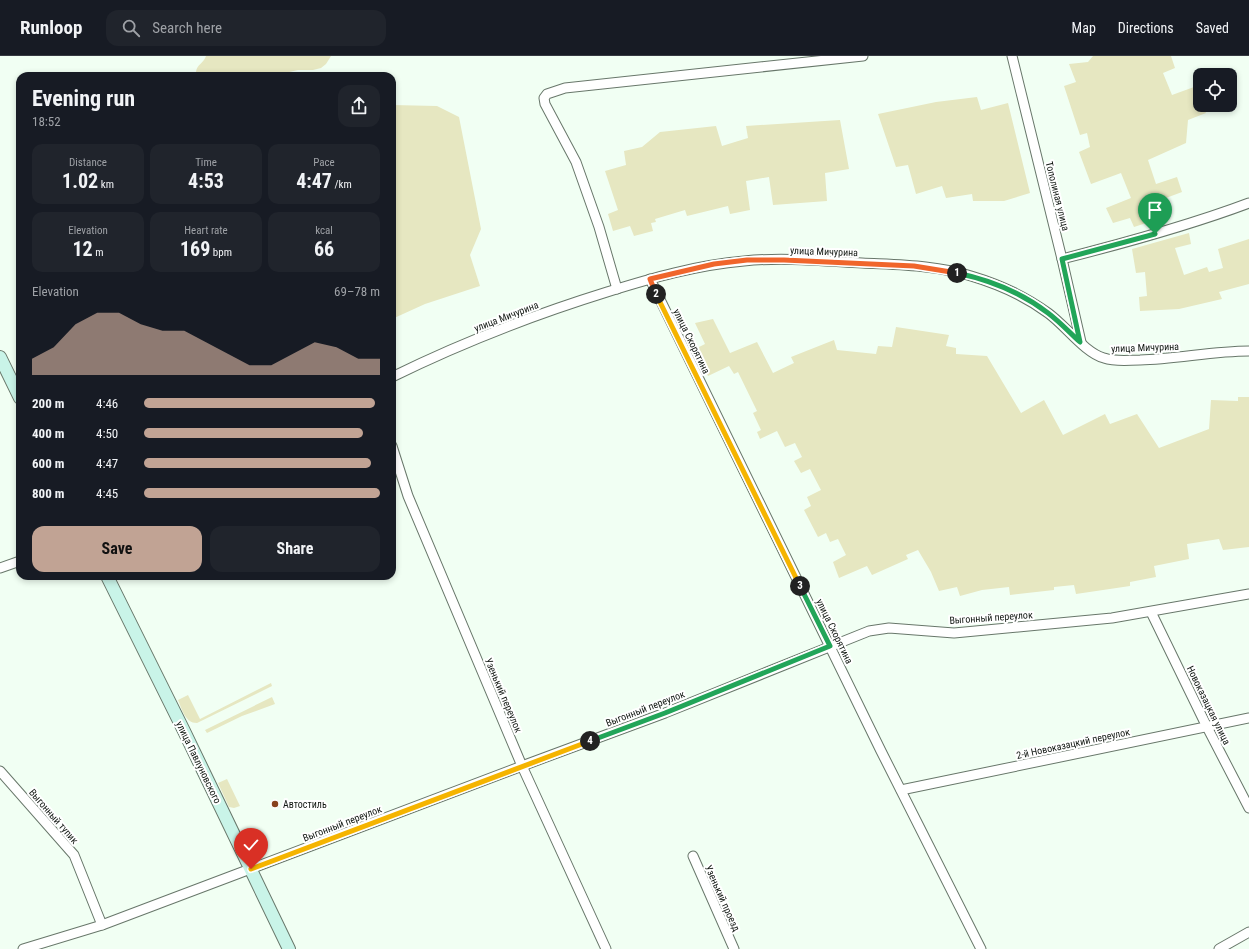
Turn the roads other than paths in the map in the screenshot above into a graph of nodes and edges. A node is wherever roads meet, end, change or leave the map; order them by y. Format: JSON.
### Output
{"nodes":[{"id":1,"x":863,"y":56,"type":"edge"},
{"id":2,"x":1012,"y":56,"type":"edge"},
{"id":3,"x":1249,"y":204,"type":"edge"},
{"id":4,"x":1062,"y":259,"type":"junction"},
{"id":5,"x":650,"y":279,"type":"junction"},
{"id":6,"x":617,"y":289,"type":"junction"},
{"id":7,"x":1080,"y":342,"type":"junction"},
{"id":8,"x":1249,"y":351,"type":"edge"},
{"id":9,"x":0,"y":357,"type":"edge"},
{"id":10,"x":396,"y":375,"type":"edge"},
{"id":11,"x":16,"y":390,"type":"edge"},
{"id":12,"x":396,"y":458,"type":"edge"},
{"id":13,"x":16,"y":562,"type":"edge"},
{"id":14,"x":0,"y":568,"type":"edge"},
{"id":15,"x":109,"y":580,"type":"edge"},
{"id":16,"x":1249,"y":594,"type":"edge"},
{"id":17,"x":1151,"y":612,"type":"junction"},
{"id":18,"x":830,"y":646,"type":"junction"},
{"id":19,"x":1249,"y":718,"type":"edge"},
{"id":20,"x":1207,"y":727,"type":"junction"},
{"id":21,"x":522,"y":766,"type":"junction"},
{"id":22,"x":0,"y":771,"type":"edge"},
{"id":23,"x":901,"y":790,"type":"junction"},
{"id":24,"x":1249,"y":808,"type":"edge"},
{"id":25,"x":693,"y":856,"type":"dead end"},
{"id":26,"x":251,"y":869,"type":"junction"},
{"id":27,"x":102,"y":924,"type":"junction"},
{"id":28,"x":1249,"y":932,"type":"edge"},
{"id":29,"x":23,"y":949,"type":"edge"},
{"id":30,"x":289,"y":949,"type":"edge"},
{"id":31,"x":606,"y":949,"type":"edge"},
{"id":32,"x":734,"y":949,"type":"edge"},
{"id":33,"x":981,"y":949,"type":"edge"},
{"id":34,"x":1218,"y":949,"type":"edge"}],
"edges":[{"from":1,"to":6,"type":"street"},
{"from":2,"to":4,"type":"street","name":"Тополиная улица"},
{"from":3,"to":4,"type":"street"},
{"from":4,"to":7,"type":"street","name":"Тополиная улица"},
{"from":5,"to":6,"type":"street","name":"улица Мичурина"},
{"from":5,"to":7,"type":"street","name":"улица Мичурина"},
{"from":5,"to":18,"type":"street","name":"улица Скорятина"},
{"from":6,"to":10,"type":"street","name":"улица Мичурина"},
{"from":7,"to":8,"type":"street","name":"улица Мичурина"},
{"from":9,"to":11,"type":"street"},
{"from":12,"to":21,"type":"street","name":"Узенький переулок"},
{"from":13,"to":14,"type":"street"},
{"from":15,"to":26,"type":"street","name":"улица Павлуновского"},
{"from":16,"to":17,"type":"street","name":"Выгонный переулок"},
{"from":17,"to":18,"type":"street","name":"Выгонный переулок"},
{"from":17,"to":20,"type":"street","name":"Новоказацкая улица"},
{"from":18,"to":21,"type":"street","name":"Выгонный переулок"},
{"from":18,"to":23,"type":"street","name":"улица Скорятина"},
{"from":19,"to":20,"type":"street","name":"2-й Новоказацкий переулок"},
{"from":20,"to":23,"type":"street","name":"2-й Новоказацкий переулок"},
{"from":20,"to":24,"type":"street","name":"Новоказацкая улица"},
{"from":21,"to":26,"type":"street","name":"Выгонный переулок"},
{"from":21,"to":31,"type":"street","name":"Узенький переулок"},
{"from":22,"to":27,"type":"street","name":"Выгонный тупик"},
{"from":23,"to":33,"type":"street","name":"улица Скорятина"},
{"from":25,"to":32,"type":"street","name":"Узенький проезд"},
{"from":26,"to":27,"type":"street","name":"Выгонный переулок"},
{"from":26,"to":30,"type":"street","name":"улица Павлуновского"},
{"from":27,"to":29,"type":"street","name":"Выгонный переулок"},
{"from":28,"to":34,"type":"street"}]}
